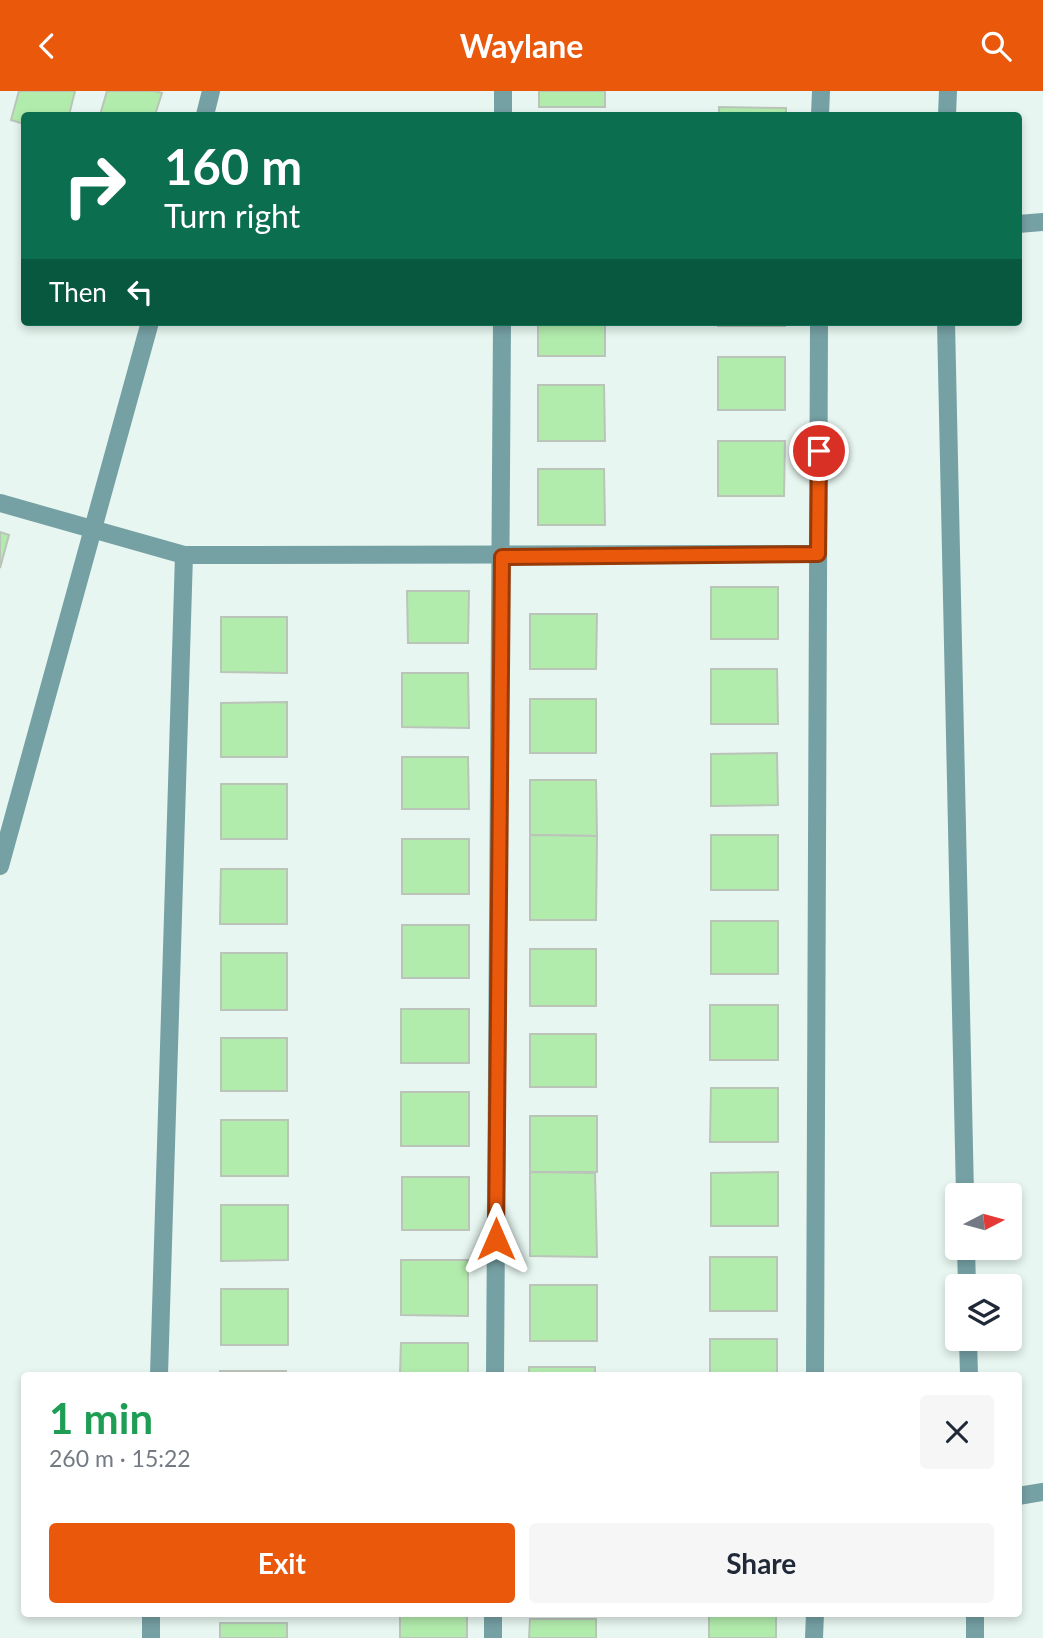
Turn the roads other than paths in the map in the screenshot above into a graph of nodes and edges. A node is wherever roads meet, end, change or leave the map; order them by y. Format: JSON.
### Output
{"nodes":[{"id":1,"x":211,"y":91,"type":"edge"},
{"id":2,"x":503,"y":91,"type":"edge"},
{"id":3,"x":821,"y":91,"type":"edge"},
{"id":4,"x":948,"y":91,"type":"edge"},
{"id":5,"x":206,"y":112,"type":"edge"},
{"id":6,"x":503,"y":112,"type":"edge"},
{"id":7,"x":820,"y":112,"type":"edge"},
{"id":8,"x":947,"y":112,"type":"edge"},
{"id":9,"x":1043,"y":222,"type":"edge"},
{"id":10,"x":1022,"y":224,"type":"edge"},
{"id":11,"x":149,"y":326,"type":"edge"},
{"id":12,"x":502,"y":326,"type":"edge"},
{"id":13,"x":819,"y":326,"type":"edge"},
{"id":14,"x":946,"y":326,"type":"edge"},
{"id":15,"x":0,"y":503,"type":"edge"},
{"id":16,"x":94,"y":530,"type":"junction"},
{"id":17,"x":818,"y":554,"type":"junction"},
{"id":18,"x":184,"y":555,"type":"junction"},
{"id":19,"x":502,"y":557,"type":"junction"},
{"id":20,"x":5,"y":830,"type":"edge"},
{"id":21,"x":0,"y":866,"type":"edge"},
{"id":22,"x":965,"y":1183,"type":"edge"},
{"id":23,"x":968,"y":1351,"type":"edge"},
{"id":24,"x":159,"y":1372,"type":"edge"},
{"id":25,"x":495,"y":1372,"type":"edge"},
{"id":26,"x":815,"y":1372,"type":"edge"},
{"id":27,"x":969,"y":1372,"type":"edge"},
{"id":28,"x":1043,"y":1492,"type":"edge"},
{"id":29,"x":1022,"y":1495,"type":"edge"},
{"id":30,"x":151,"y":1617,"type":"edge"},
{"id":31,"x":494,"y":1617,"type":"edge"},
{"id":32,"x":815,"y":1617,"type":"edge"},
{"id":33,"x":975,"y":1617,"type":"edge"},
{"id":34,"x":151,"y":1638,"type":"edge"},
{"id":35,"x":493,"y":1638,"type":"edge"},
{"id":36,"x":814,"y":1638,"type":"edge"},
{"id":37,"x":975,"y":1638,"type":"edge"}],
"edges":[{"from":1,"to":5,"type":"street"},
{"from":2,"to":6,"type":"street"},
{"from":3,"to":7,"type":"street"},
{"from":4,"to":8,"type":"street"},
{"from":9,"to":10,"type":"street"},
{"from":11,"to":16,"type":"street"},
{"from":12,"to":19,"type":"street"},
{"from":13,"to":17,"type":"street"},
{"from":14,"to":22,"type":"street"},
{"from":15,"to":16,"type":"street"},
{"from":16,"to":18,"type":"street"},
{"from":16,"to":20,"type":"street"},
{"from":17,"to":19,"type":"street"},
{"from":17,"to":26,"type":"street"},
{"from":18,"to":19,"type":"street"},
{"from":18,"to":24,"type":"street"},
{"from":19,"to":25,"type":"street"},
{"from":20,"to":21,"type":"street"},
{"from":23,"to":27,"type":"street"},
{"from":28,"to":29,"type":"street"},
{"from":30,"to":34,"type":"street"},
{"from":31,"to":35,"type":"street"},
{"from":32,"to":36,"type":"street"},
{"from":33,"to":37,"type":"street"}]}
